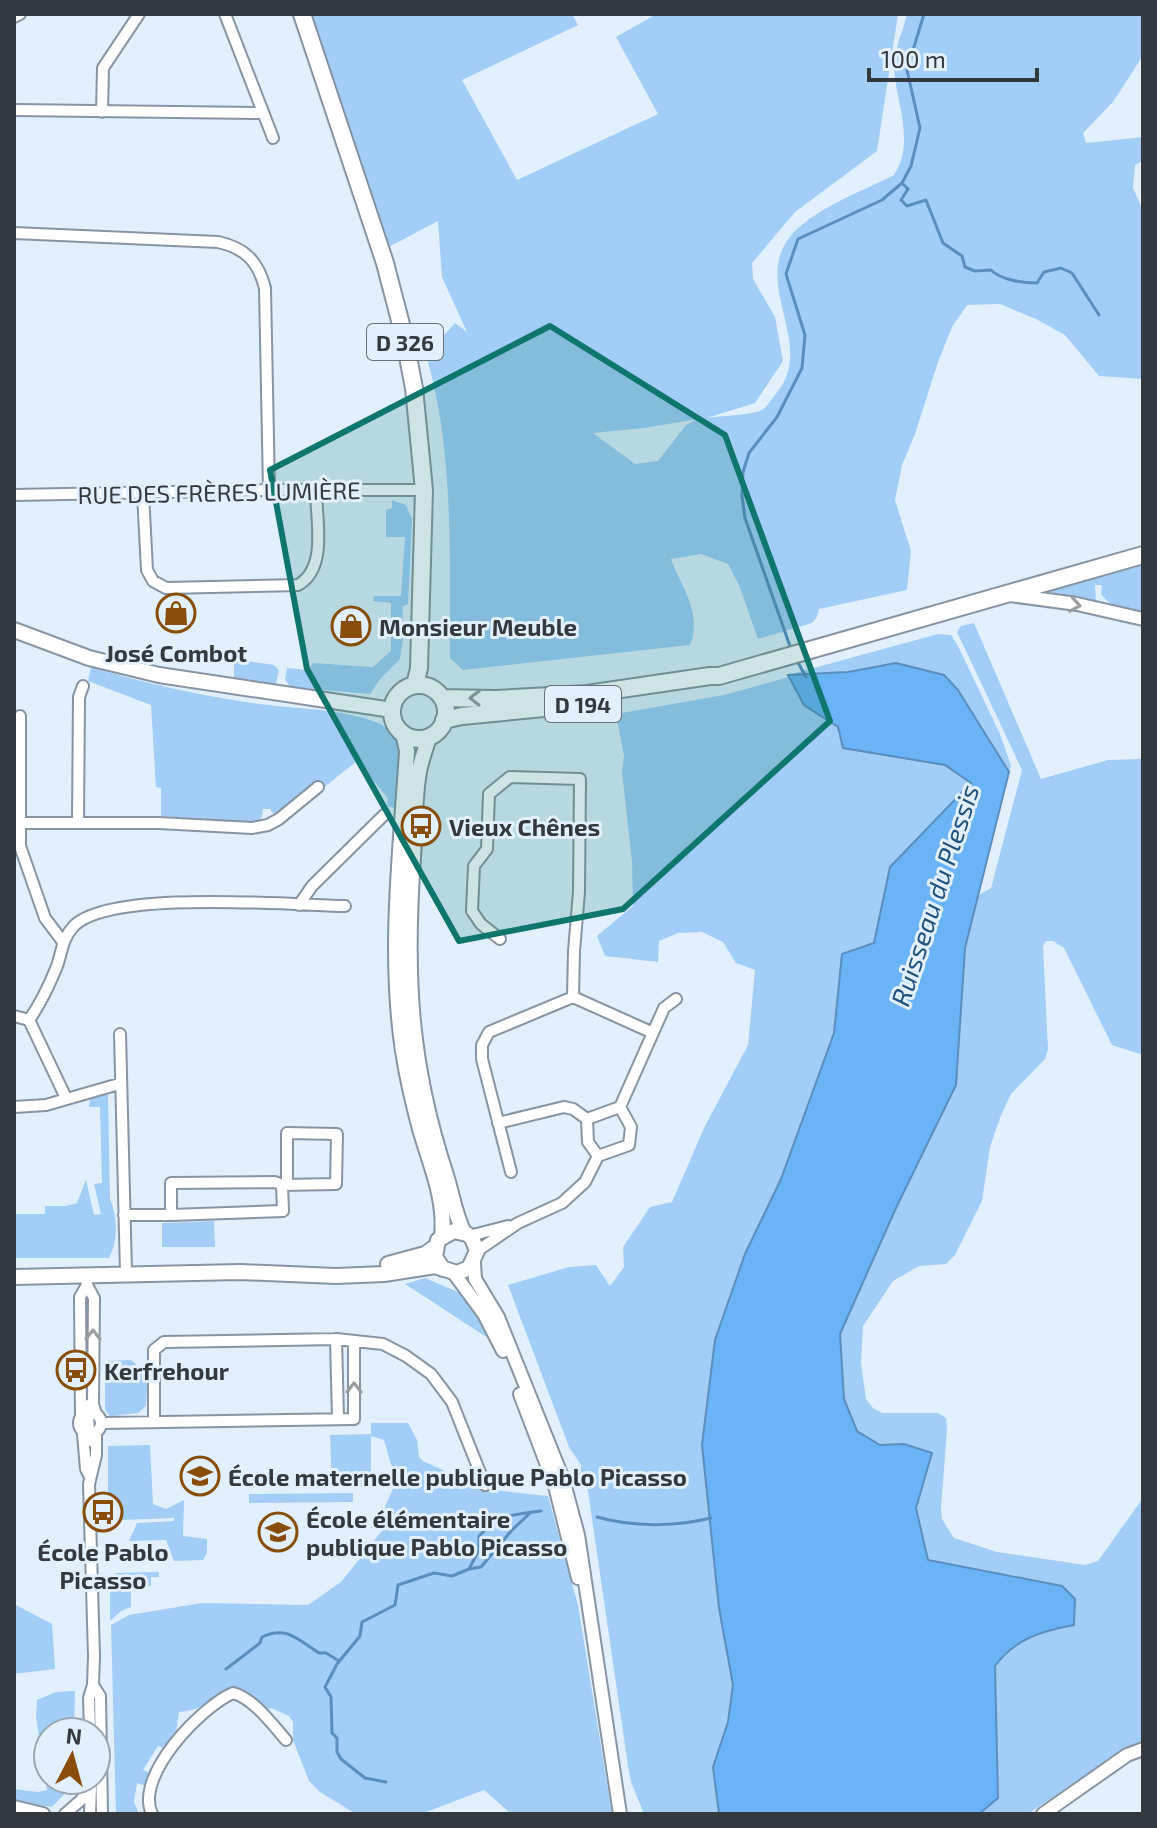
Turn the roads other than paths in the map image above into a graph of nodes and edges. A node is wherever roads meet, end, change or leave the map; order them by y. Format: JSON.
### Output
{"nodes":[{"id":1,"x":20,"y":14,"type":"edge"},
{"id":2,"x":139,"y":14,"type":"edge"},
{"id":3,"x":225,"y":14,"type":"edge"},
{"id":4,"x":302,"y":14,"type":"edge"},
{"id":5,"x":14,"y":17,"type":"edge"},
{"id":6,"x":14,"y":110,"type":"edge"},
{"id":7,"x":102,"y":112,"type":"junction"},
{"id":8,"x":262,"y":113,"type":"junction"},
{"id":9,"x":273,"y":138,"type":"dead end"},
{"id":10,"x":14,"y":233,"type":"edge"},
{"id":11,"x":269,"y":490,"type":"junction"},
{"id":12,"x":316,"y":490,"type":"junction"},
{"id":13,"x":424,"y":490,"type":"junction"},
{"id":14,"x":143,"y":493,"type":"junction"},
{"id":15,"x":14,"y":495,"type":"edge"},
{"id":16,"x":1143,"y":555,"type":"edge"},
{"id":17,"x":1007,"y":595,"type":"junction"},
{"id":18,"x":1143,"y":619,"type":"edge"},
{"id":19,"x":14,"y":630,"type":"edge"},
{"id":20,"x":719,"y":676,"type":"junction"},
{"id":21,"x":415,"y":685,"type":"junction"},
{"id":22,"x":83,"y":686,"type":"dead end"},
{"id":23,"x":442,"y":698,"type":"junction"},
{"id":24,"x":392,"y":710,"type":"junction"},
{"id":25,"x":20,"y":716,"type":"dead end"},
{"id":26,"x":444,"y":720,"type":"junction"},
{"id":27,"x":403,"y":733,"type":"junction"},
{"id":28,"x":429,"y":737,"type":"junction"},
{"id":29,"x":318,"y":787,"type":"dead end"},
{"id":30,"x":384,"y":815,"type":"dead end"},
{"id":31,"x":78,"y":822,"type":"junction"},
{"id":32,"x":20,"y":823,"type":"junction"},
{"id":33,"x":299,"y":905,"type":"junction"},
{"id":34,"x":345,"y":906,"type":"dead end"},
{"id":35,"x":500,"y":939,"type":"dead end"},
{"id":36,"x":63,"y":942,"type":"junction"},
{"id":37,"x":573,"y":997,"type":"junction"},
{"id":38,"x":676,"y":999,"type":"dead end"},
{"id":39,"x":14,"y":1016,"type":"edge"},
{"id":40,"x":29,"y":1020,"type":"junction"},
{"id":41,"x":651,"y":1032,"type":"junction"},
{"id":42,"x":120,"y":1034,"type":"dead end"},
{"id":43,"x":119,"y":1084,"type":"junction"},
{"id":44,"x":66,"y":1098,"type":"junction"},
{"id":45,"x":14,"y":1107,"type":"edge"},
{"id":46,"x":620,"y":1107,"type":"junction"},
{"id":47,"x":587,"y":1119,"type":"junction"},
{"id":48,"x":498,"y":1123,"type":"junction"},
{"id":49,"x":598,"y":1156,"type":"junction"},
{"id":50,"x":511,"y":1172,"type":"dead end"},
{"id":51,"x":285,"y":1184,"type":"junction"},
{"id":52,"x":124,"y":1215,"type":"junction"},
{"id":53,"x":171,"y":1215,"type":"junction"},
{"id":54,"x":518,"y":1223,"type":"junction"},
{"id":55,"x":467,"y":1234,"type":"junction"},
{"id":56,"x":438,"y":1242,"type":"junction"},
{"id":57,"x":475,"y":1257,"type":"junction"},
{"id":58,"x":448,"y":1270,"type":"junction"},
{"id":59,"x":240,"y":1272,"type":"junction"},
{"id":60,"x":126,"y":1273,"type":"junction"},
{"id":61,"x":14,"y":1277,"type":"edge"},
{"id":62,"x":86,"y":1280,"type":"junction"},
{"id":63,"x":336,"y":1339,"type":"junction"},
{"id":64,"x":354,"y":1341,"type":"junction"},
{"id":65,"x":338,"y":1418,"type":"junction"},
{"id":66,"x":154,"y":1422,"type":"junction"},
{"id":67,"x":90,"y":1423,"type":"junction"},
{"id":68,"x":89,"y":1475,"type":"junction"},
{"id":69,"x":485,"y":1485,"type":"dead end"},
{"id":70,"x":593,"y":1635,"type":"junction"},
{"id":71,"x":93,"y":1685,"type":"junction"},
{"id":72,"x":90,"y":1716,"type":"edge"},
{"id":73,"x":286,"y":1740,"type":"dead end"},
{"id":74,"x":1143,"y":1749,"type":"edge"},
{"id":75,"x":83,"y":1796,"type":"edge"},
{"id":76,"x":14,"y":1807,"type":"edge"},
{"id":77,"x":43,"y":1814,"type":"edge"},
{"id":78,"x":65,"y":1814,"type":"edge"},
{"id":79,"x":102,"y":1814,"type":"edge"},
{"id":80,"x":152,"y":1814,"type":"edge"},
{"id":81,"x":620,"y":1814,"type":"edge"},
{"id":82,"x":1043,"y":1814,"type":"edge"}],
"edges":[{"from":1,"to":5,"type":"street"},
{"from":2,"to":7,"type":"street"},
{"from":3,"to":8,"type":"street"},
{"from":4,"to":13,"type":"main road","number":"D 326"},
{"from":6,"to":7,"type":"street"},
{"from":7,"to":8,"type":"street"},
{"from":8,"to":9,"type":"street"},
{"from":10,"to":11,"type":"street"},
{"from":11,"to":12,"type":"street","name":"RUE DES FRÈRES LUMIÈRE"},
{"from":11,"to":14,"type":"street","name":"RUE DES FRÈRES LUMIÈRE"},
{"from":12,"to":13,"type":"street","name":"RUE DES FRÈRES LUMIÈRE"},
{"from":12,"to":14,"type":"street"},
{"from":13,"to":21,"type":"main road","number":"D 326"},
{"from":14,"to":15,"type":"street","name":"RUE DES FRÈRES LUMIÈRE"},
{"from":16,"to":17,"type":"main road","number":"D 194"},
{"from":17,"to":18,"type":"street","one_way":true},
{"from":17,"to":20,"type":"main road","number":"D 194"},
{"from":19,"to":24,"type":"main road"},
{"from":20,"to":23,"type":"main road","number":"D 194","one_way":true},
{"from":20,"to":26,"type":"main road","number":"D 194"},
{"from":21,"to":23,"type":"main road"},
{"from":21,"to":24,"type":"main road"},
{"from":22,"to":31,"type":"street"},
{"from":23,"to":26,"type":"main road"},
{"from":24,"to":27,"type":"main road"},
{"from":25,"to":32,"type":"street"},
{"from":26,"to":28,"type":"main road"},
{"from":27,"to":28,"type":"main road"},
{"from":27,"to":56,"type":"main road"},
{"from":28,"to":55,"type":"main road"},
{"from":29,"to":31,"type":"street"},
{"from":30,"to":33,"type":"street"},
{"from":31,"to":32,"type":"street"},
{"from":32,"to":36,"type":"street"},
{"from":33,"to":34,"type":"street"},
{"from":33,"to":36,"type":"street"},
{"from":35,"to":37,"type":"street"},
{"from":36,"to":40,"type":"street"},
{"from":37,"to":41,"type":"street"},
{"from":37,"to":48,"type":"street"},
{"from":38,"to":41,"type":"street"},
{"from":39,"to":40,"type":"street"},
{"from":40,"to":44,"type":"street"},
{"from":41,"to":46,"type":"street"},
{"from":42,"to":43,"type":"street"},
{"from":43,"to":44,"type":"street"},
{"from":43,"to":52,"type":"street"},
{"from":44,"to":45,"type":"street"},
{"from":46,"to":47,"type":"street"},
{"from":46,"to":49,"type":"street"},
{"from":47,"to":48,"type":"street"},
{"from":47,"to":49,"type":"street"},
{"from":48,"to":50,"type":"street"},
{"from":49,"to":54,"type":"street"},
{"from":51,"to":51,"type":"street"},
{"from":51,"to":53,"type":"street"},
{"from":51,"to":53,"type":"street"},
{"from":52,"to":53,"type":"street"},
{"from":52,"to":60,"type":"street"},
{"from":54,"to":55,"type":"street"},
{"from":54,"to":57,"type":"street"},
{"from":55,"to":56,"type":"main road"},
{"from":55,"to":57,"type":"main road"},
{"from":56,"to":58,"type":"main road"},
{"from":56,"to":59,"type":"main road"},
{"from":57,"to":58,"type":"main road"},
{"from":57,"to":70,"type":"street"},
{"from":58,"to":59,"type":"main road"},
{"from":58,"to":70,"type":"street"},
{"from":59,"to":60,"type":"main road"},
{"from":60,"to":62,"type":"main road"},
{"from":61,"to":62,"type":"main road"},
{"from":62,"to":67,"type":"street"},
{"from":67,"to":62,"type":"street","one_way":true},
{"from":63,"to":64,"type":"street"},
{"from":63,"to":65,"type":"street"},
{"from":63,"to":66,"type":"street"},
{"from":65,"to":64,"type":"street","one_way":true},
{"from":64,"to":69,"type":"street"},
{"from":65,"to":66,"type":"street"},
{"from":66,"to":67,"type":"street"},
{"from":67,"to":68,"type":"street"},
{"from":67,"to":68,"type":"street"},
{"from":68,"to":71,"type":"street"},
{"from":70,"to":81,"type":"street"},
{"from":71,"to":72,"type":"street"},
{"from":71,"to":79,"type":"street"},
{"from":73,"to":80,"type":"street"},
{"from":74,"to":82,"type":"street"},
{"from":75,"to":78,"type":"street"},
{"from":76,"to":77,"type":"street"}]}
